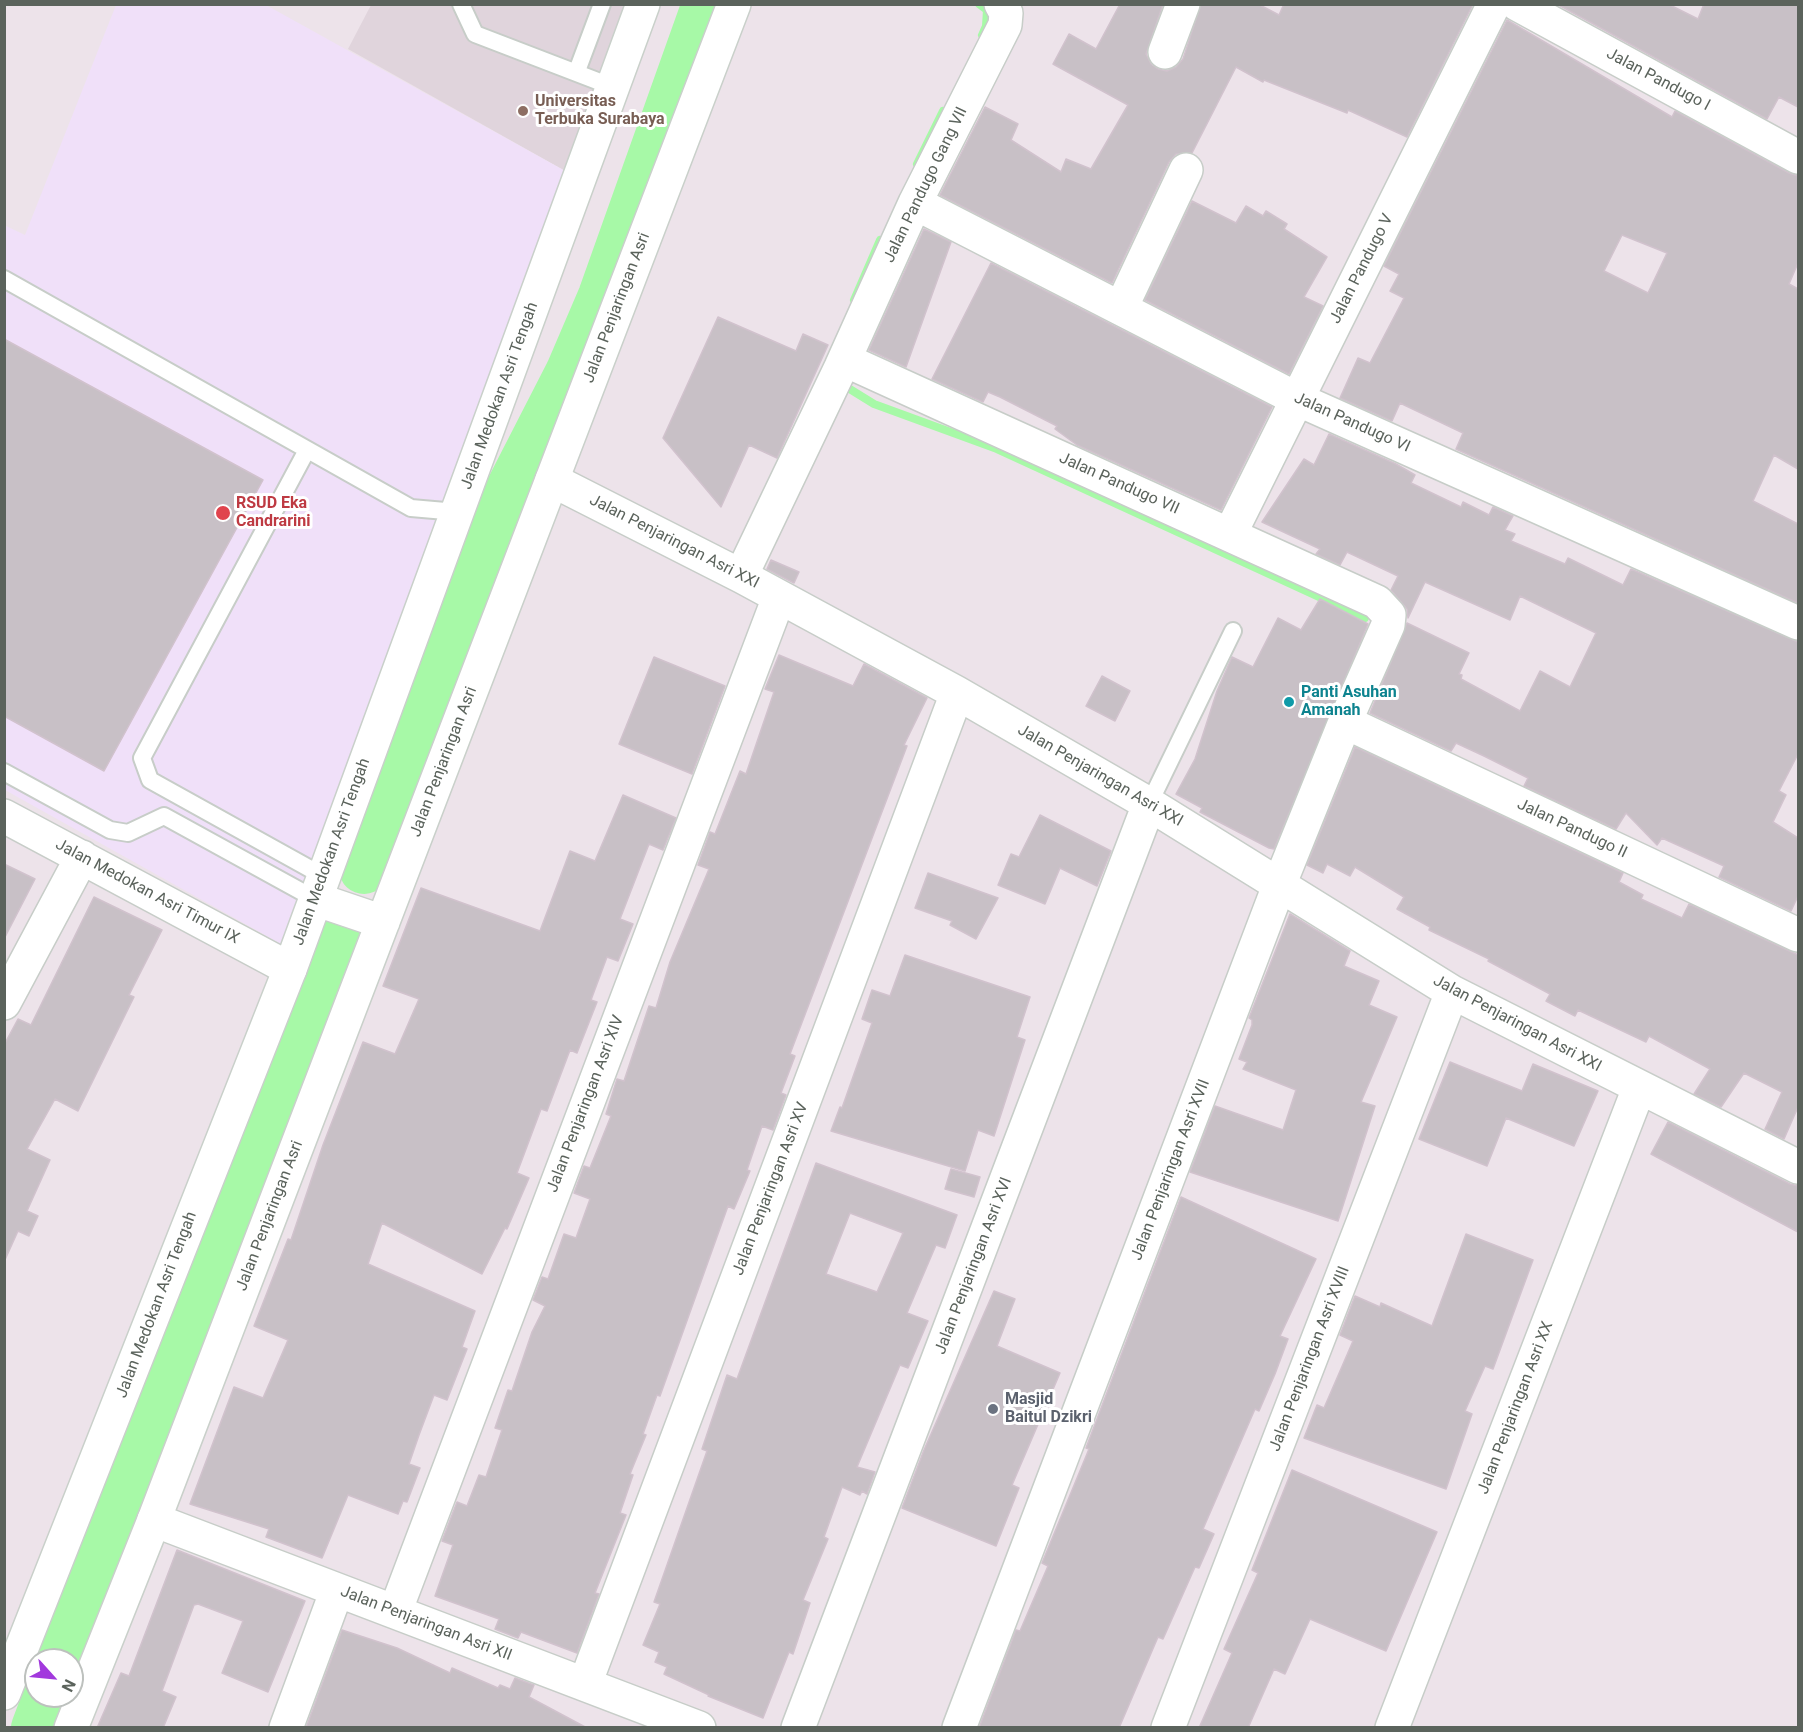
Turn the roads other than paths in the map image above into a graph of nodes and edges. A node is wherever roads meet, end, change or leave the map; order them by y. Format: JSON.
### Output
{"nodes":[{"id":1,"x":461,"y":4,"type":"edge"},
{"id":2,"x":602,"y":4,"type":"edge"},
{"id":3,"x":643,"y":4,"type":"edge"},
{"id":4,"x":734,"y":4,"type":"edge"},
{"id":5,"x":1184,"y":4,"type":"edge"},
{"id":6,"x":1494,"y":4,"type":"edge"},
{"id":7,"x":1517,"y":4,"type":"edge"},
{"id":8,"x":1012,"y":9,"type":"edge"},
{"id":9,"x":1165,"y":52,"type":"dead end"},
{"id":10,"x":577,"y":71,"type":"junction"},
{"id":11,"x":613,"y":87,"type":"junction"},
{"id":12,"x":1798,"y":157,"type":"edge"},
{"id":13,"x":1186,"y":170,"type":"dead end"},
{"id":14,"x":915,"y":203,"type":"junction"},
{"id":15,"x":4,"y":279,"type":"edge"},
{"id":16,"x":1121,"y":308,"type":"junction"},
{"id":17,"x":839,"y":371,"type":"junction"},
{"id":18,"x":1297,"y":399,"type":"junction"},
{"id":19,"x":307,"y":450,"type":"junction"},
{"id":20,"x":552,"y":480,"type":"junction"},
{"id":21,"x":457,"y":512,"type":"junction"},
{"id":22,"x":1230,"y":534,"type":"junction"},
{"id":23,"x":741,"y":576,"type":"junction"},
{"id":24,"x":779,"y":597,"type":"junction"},
{"id":25,"x":1389,"y":615,"type":"joint"},
{"id":26,"x":1798,"y":623,"type":"edge"},
{"id":27,"x":1233,"y":631,"type":"dead end"},
{"id":28,"x":957,"y":693,"type":"junction"},
{"id":29,"x":1345,"y":722,"type":"junction"},
{"id":30,"x":4,"y":772,"type":"edge"},
{"id":31,"x":176,"y":794,"type":"junction"},
{"id":32,"x":1149,"y":804,"type":"junction"},
{"id":33,"x":4,"y":816,"type":"edge"},
{"id":34,"x":164,"y":816,"type":"junction"},
{"id":35,"x":82,"y":857,"type":"junction"},
{"id":36,"x":1280,"y":883,"type":"junction"},
{"id":37,"x":319,"y":888,"type":"junction"},
{"id":38,"x":383,"y":922,"type":"junction"},
{"id":39,"x":1798,"y":935,"type":"edge"},
{"id":40,"x":290,"y":969,"type":"junction"},
{"id":41,"x":1452,"y":992,"type":"junction"},
{"id":42,"x":4,"y":1003,"type":"edge"},
{"id":43,"x":1639,"y":1088,"type":"junction"},
{"id":44,"x":1798,"y":1167,"type":"edge"},
{"id":45,"x":154,"y":1520,"type":"junction"},
{"id":46,"x":337,"y":1590,"type":"junction"},
{"id":47,"x":395,"y":1612,"type":"junction"},
{"id":48,"x":585,"y":1684,"type":"junction"},
{"id":49,"x":4,"y":1693,"type":"edge"},
{"id":50,"x":71,"y":1728,"type":"edge"},
{"id":51,"x":286,"y":1728,"type":"edge"},
{"id":52,"x":699,"y":1728,"type":"edge"},
{"id":53,"x":798,"y":1728,"type":"edge"},
{"id":54,"x":959,"y":1728,"type":"edge"},
{"id":55,"x":1168,"y":1728,"type":"edge"},
{"id":56,"x":1392,"y":1728,"type":"edge"}],
"edges":[{"from":1,"to":10,"type":"lane"},
{"from":2,"to":10,"type":"lane"},
{"from":3,"to":11,"type":"street","name":"Jalan Medokan Asri Tengah"},
{"from":4,"to":20,"type":"street","name":"Jalan Penjaringan Asri"},
{"from":5,"to":9,"type":"street"},
{"from":6,"to":18,"type":"street","name":"Jalan Pandugo V"},
{"from":7,"to":12,"type":"street","name":"Jalan Pandugo I"},
{"from":8,"to":14,"type":"street","name":"Jalan Pandugo Gang VII"},
{"from":10,"to":11,"type":"lane"},
{"from":11,"to":21,"type":"street","name":"Jalan Medokan Asri Tengah"},
{"from":13,"to":16,"type":"street"},
{"from":14,"to":16,"type":"street","name":"Jalan Pandugo VI"},
{"from":14,"to":17,"type":"street","name":"Jalan Pandugo Gang VII"},
{"from":15,"to":19,"type":"lane"},
{"from":16,"to":18,"type":"street","name":"Jalan Pandugo VI"},
{"from":17,"to":22,"type":"street","name":"Jalan Pandugo VII"},
{"from":17,"to":23,"type":"street"},
{"from":18,"to":22,"type":"street","name":"Jalan Pandugo V"},
{"from":18,"to":26,"type":"street","name":"Jalan Pandugo VI"},
{"from":19,"to":21,"type":"lane"},
{"from":19,"to":31,"type":"lane"},
{"from":20,"to":23,"type":"street","name":"Jalan Penjaringan Asri XXI"},
{"from":20,"to":38,"type":"street","name":"Jalan Penjaringan Asri"},
{"from":21,"to":37,"type":"street","name":"Jalan Medokan Asri Tengah"},
{"from":22,"to":25,"type":"street","name":"Jalan Pandugo VII"},
{"from":23,"to":24,"type":"street","name":"Jalan Penjaringan Asri XXI"},
{"from":24,"to":28,"type":"street","name":"Jalan Penjaringan Asri XXI"},
{"from":24,"to":47,"type":"street","name":"Jalan Penjaringan Asri XIV"},
{"from":25,"to":29,"type":"street","name":"Jalan Penjaringan Asri XVII"},
{"from":27,"to":32,"type":"lane"},
{"from":28,"to":32,"type":"street","name":"Jalan Penjaringan Asri XXI"},
{"from":28,"to":48,"type":"street","name":"Jalan Penjaringan Asri XV"},
{"from":29,"to":36,"type":"street","name":"Jalan Penjaringan Asri XVII"},
{"from":29,"to":39,"type":"street","name":"Jalan Pandugo II"},
{"from":30,"to":34,"type":"lane"},
{"from":31,"to":34,"type":"lane"},
{"from":31,"to":37,"type":"lane"},
{"from":32,"to":36,"type":"street","name":"Jalan Penjaringan Asri XXI"},
{"from":32,"to":53,"type":"street","name":"Jalan Penjaringan Asri XVI"},
{"from":33,"to":35,"type":"street","name":"Jalan Medokan Asri Timur IX"},
{"from":34,"to":37,"type":"lane"},
{"from":35,"to":40,"type":"street","name":"Jalan Medokan Asri Timur IX"},
{"from":35,"to":42,"type":"street"},
{"from":36,"to":41,"type":"street","name":"Jalan Penjaringan Asri XXI"},
{"from":36,"to":54,"type":"street","name":"Jalan Penjaringan Asri XVII"},
{"from":37,"to":38,"type":"street"},
{"from":37,"to":40,"type":"street","name":"Jalan Medokan Asri Tengah"},
{"from":38,"to":45,"type":"street","name":"Jalan Penjaringan Asri"},
{"from":40,"to":49,"type":"street","name":"Jalan Medokan Asri Tengah"},
{"from":41,"to":43,"type":"street","name":"Jalan Penjaringan Asri XXI"},
{"from":41,"to":55,"type":"street","name":"Jalan Penjaringan Asri XVIII"},
{"from":43,"to":44,"type":"street","name":"Jalan Penjaringan Asri XXI"},
{"from":43,"to":56,"type":"street","name":"Jalan Penjaringan Asri XX"},
{"from":45,"to":46,"type":"street","name":"Jalan Penjaringan Asri XII"},
{"from":45,"to":50,"type":"street","name":"Jalan Penjaringan Asri"},
{"from":46,"to":47,"type":"street","name":"Jalan Penjaringan Asri XII"},
{"from":46,"to":51,"type":"street"},
{"from":47,"to":48,"type":"street","name":"Jalan Penjaringan Asri XII"},
{"from":48,"to":52,"type":"street","name":"Jalan Penjaringan Asri XII"}]}
